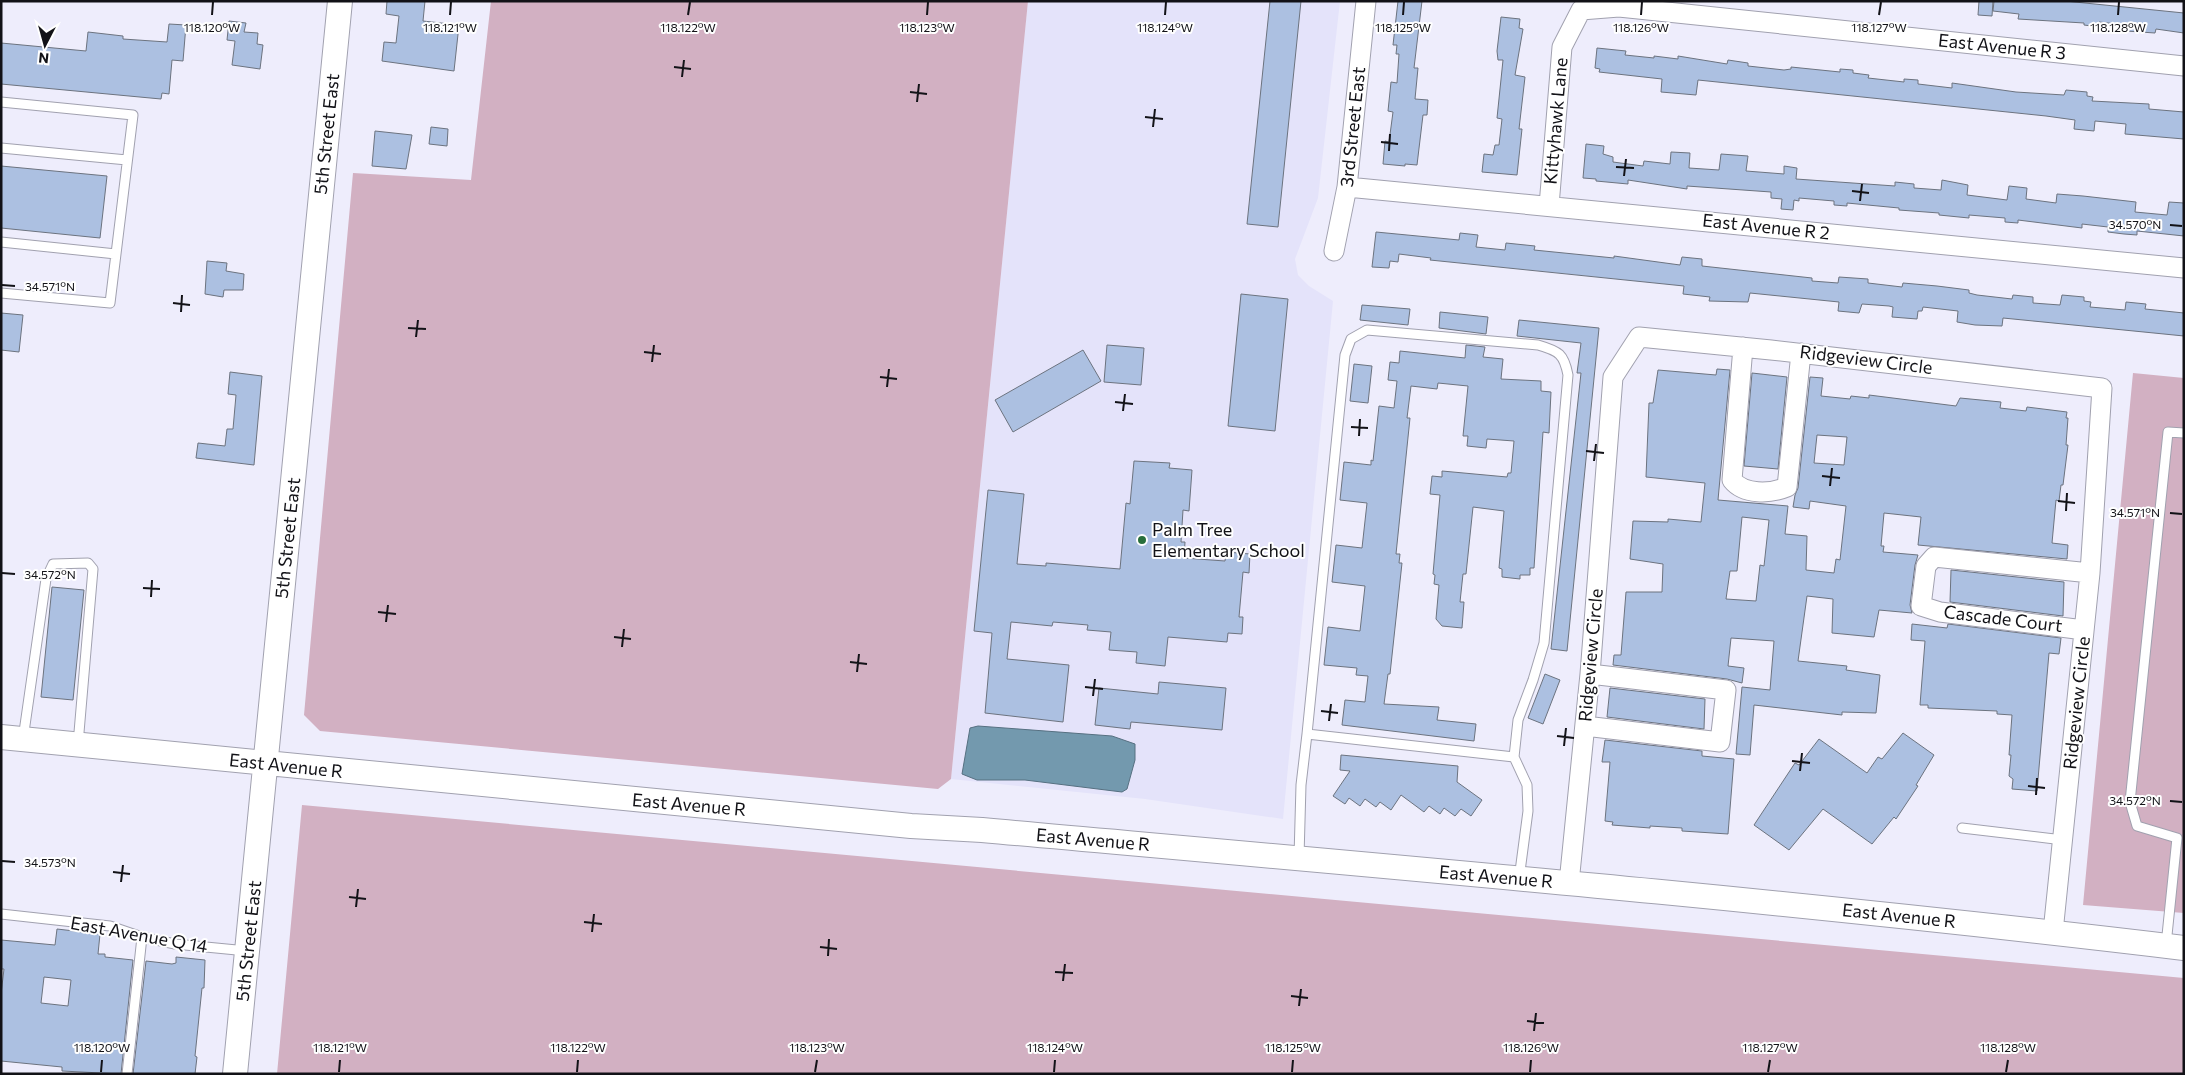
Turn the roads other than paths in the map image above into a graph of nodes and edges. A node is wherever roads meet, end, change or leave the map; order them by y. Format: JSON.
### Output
{"nodes":[{"id":1,"x":340,"y":1,"type":"edge"},
{"id":2,"x":1366,"y":1,"type":"edge"},
{"id":3,"x":1581,"y":10,"type":"joint"},
{"id":4,"x":2184,"y":66,"type":"edge"},
{"id":5,"x":1,"y":102,"type":"edge"},
{"id":6,"x":1,"y":148,"type":"edge"},
{"id":7,"x":127,"y":160,"type":"junction"},
{"id":8,"x":1347,"y":187,"type":"junction"},
{"id":9,"x":1549,"y":206,"type":"junction"},
{"id":10,"x":1,"y":242,"type":"edge"},
{"id":11,"x":1334,"y":251,"type":"dead end"},
{"id":12,"x":116,"y":254,"type":"junction"},
{"id":13,"x":2184,"y":268,"type":"edge"},
{"id":14,"x":1,"y":293,"type":"edge"},
{"id":15,"x":1743,"y":347,"type":"junction"},
{"id":16,"x":1800,"y":353,"type":"junction"},
{"id":17,"x":2184,"y":433,"type":"edge"},
{"id":18,"x":2090,"y":573,"type":"junction"},
{"id":19,"x":2084,"y":630,"type":"junction"},
{"id":20,"x":1590,"y":674,"type":"junction"},
{"id":21,"x":1585,"y":726,"type":"junction"},
{"id":22,"x":1307,"y":734,"type":"junction"},
{"id":23,"x":12,"y":738,"type":"edge"},
{"id":24,"x":78,"y":745,"type":"junction"},
{"id":25,"x":1514,"y":757,"type":"junction"},
{"id":26,"x":266,"y":765,"type":"junction"},
{"id":27,"x":1962,"y":828,"type":"dead end"},
{"id":28,"x":2180,"y":839,"type":"edge"},
{"id":29,"x":2063,"y":840,"type":"junction"},
{"id":30,"x":1299,"y":859,"type":"junction"},
{"id":31,"x":1519,"y":879,"type":"junction"},
{"id":32,"x":1569,"y":883,"type":"junction"},
{"id":33,"x":1,"y":914,"type":"edge"},
{"id":34,"x":2053,"y":932,"type":"junction"},
{"id":35,"x":142,"y":938,"type":"junction"},
{"id":36,"x":2175,"y":946,"type":"edge"},
{"id":37,"x":248,"y":951,"type":"junction"},
{"id":38,"x":128,"y":1074,"type":"edge"},
{"id":39,"x":235,"y":1074,"type":"edge"}],
"edges":[{"from":1,"to":26,"type":"street","name":"5th Street East"},
{"from":2,"to":8,"type":"street","name":"3rd Street East"},
{"from":3,"to":4,"type":"street","name":"East Avenue R 3"},
{"from":3,"to":9,"type":"street","name":"Kittyhawk Lane"},
{"from":5,"to":7,"type":"lane"},
{"from":6,"to":7,"type":"lane"},
{"from":7,"to":12,"type":"lane"},
{"from":8,"to":9,"type":"street","name":"East Avenue R 2"},
{"from":8,"to":11,"type":"street","name":"3rd Street East"},
{"from":9,"to":13,"type":"street","name":"East Avenue R 2"},
{"from":10,"to":12,"type":"lane"},
{"from":12,"to":14,"type":"lane"},
{"from":15,"to":16,"type":"street","name":"Ridgeview Circle"},
{"from":15,"to":16,"type":"street"},
{"from":15,"to":20,"type":"street","name":"Ridgeview Circle"},
{"from":16,"to":18,"type":"street","name":"Ridgeview Circle"},
{"from":17,"to":28,"type":"lane"},
{"from":18,"to":19,"type":"street","name":"Ridgeview Circle"},
{"from":18,"to":19,"type":"street","name":"Cascade Court"},
{"from":19,"to":29,"type":"street","name":"Ridgeview Circle"},
{"from":20,"to":21,"type":"street","name":"Ridgeview Circle"},
{"from":20,"to":21,"type":"street"},
{"from":21,"to":32,"type":"street","name":"Ridgeview Circle"},
{"from":22,"to":25,"type":"lane"},
{"from":22,"to":25,"type":"lane"},
{"from":22,"to":30,"type":"lane"},
{"from":23,"to":24,"type":"street","name":"East Avenue R"},
{"from":23,"to":24,"type":"lane"},
{"from":24,"to":26,"type":"street","name":"East Avenue R"},
{"from":25,"to":31,"type":"lane"},
{"from":26,"to":30,"type":"street","name":"East Avenue R"},
{"from":26,"to":37,"type":"street","name":"5th Street East"},
{"from":27,"to":29,"type":"lane"},
{"from":28,"to":36,"type":"lane"},
{"from":29,"to":34,"type":"street","name":"Ridgeview Circle"},
{"from":30,"to":31,"type":"street","name":"East Avenue R"},
{"from":31,"to":32,"type":"street","name":"East Avenue R"},
{"from":32,"to":34,"type":"street","name":"East Avenue R"},
{"from":33,"to":35,"type":"lane","name":"East Avenue Q 14"},
{"from":34,"to":36,"type":"street","name":"East Avenue R"},
{"from":35,"to":37,"type":"lane","name":"East Avenue Q 14"},
{"from":35,"to":38,"type":"lane"},
{"from":37,"to":39,"type":"street","name":"5th Street East"}]}
